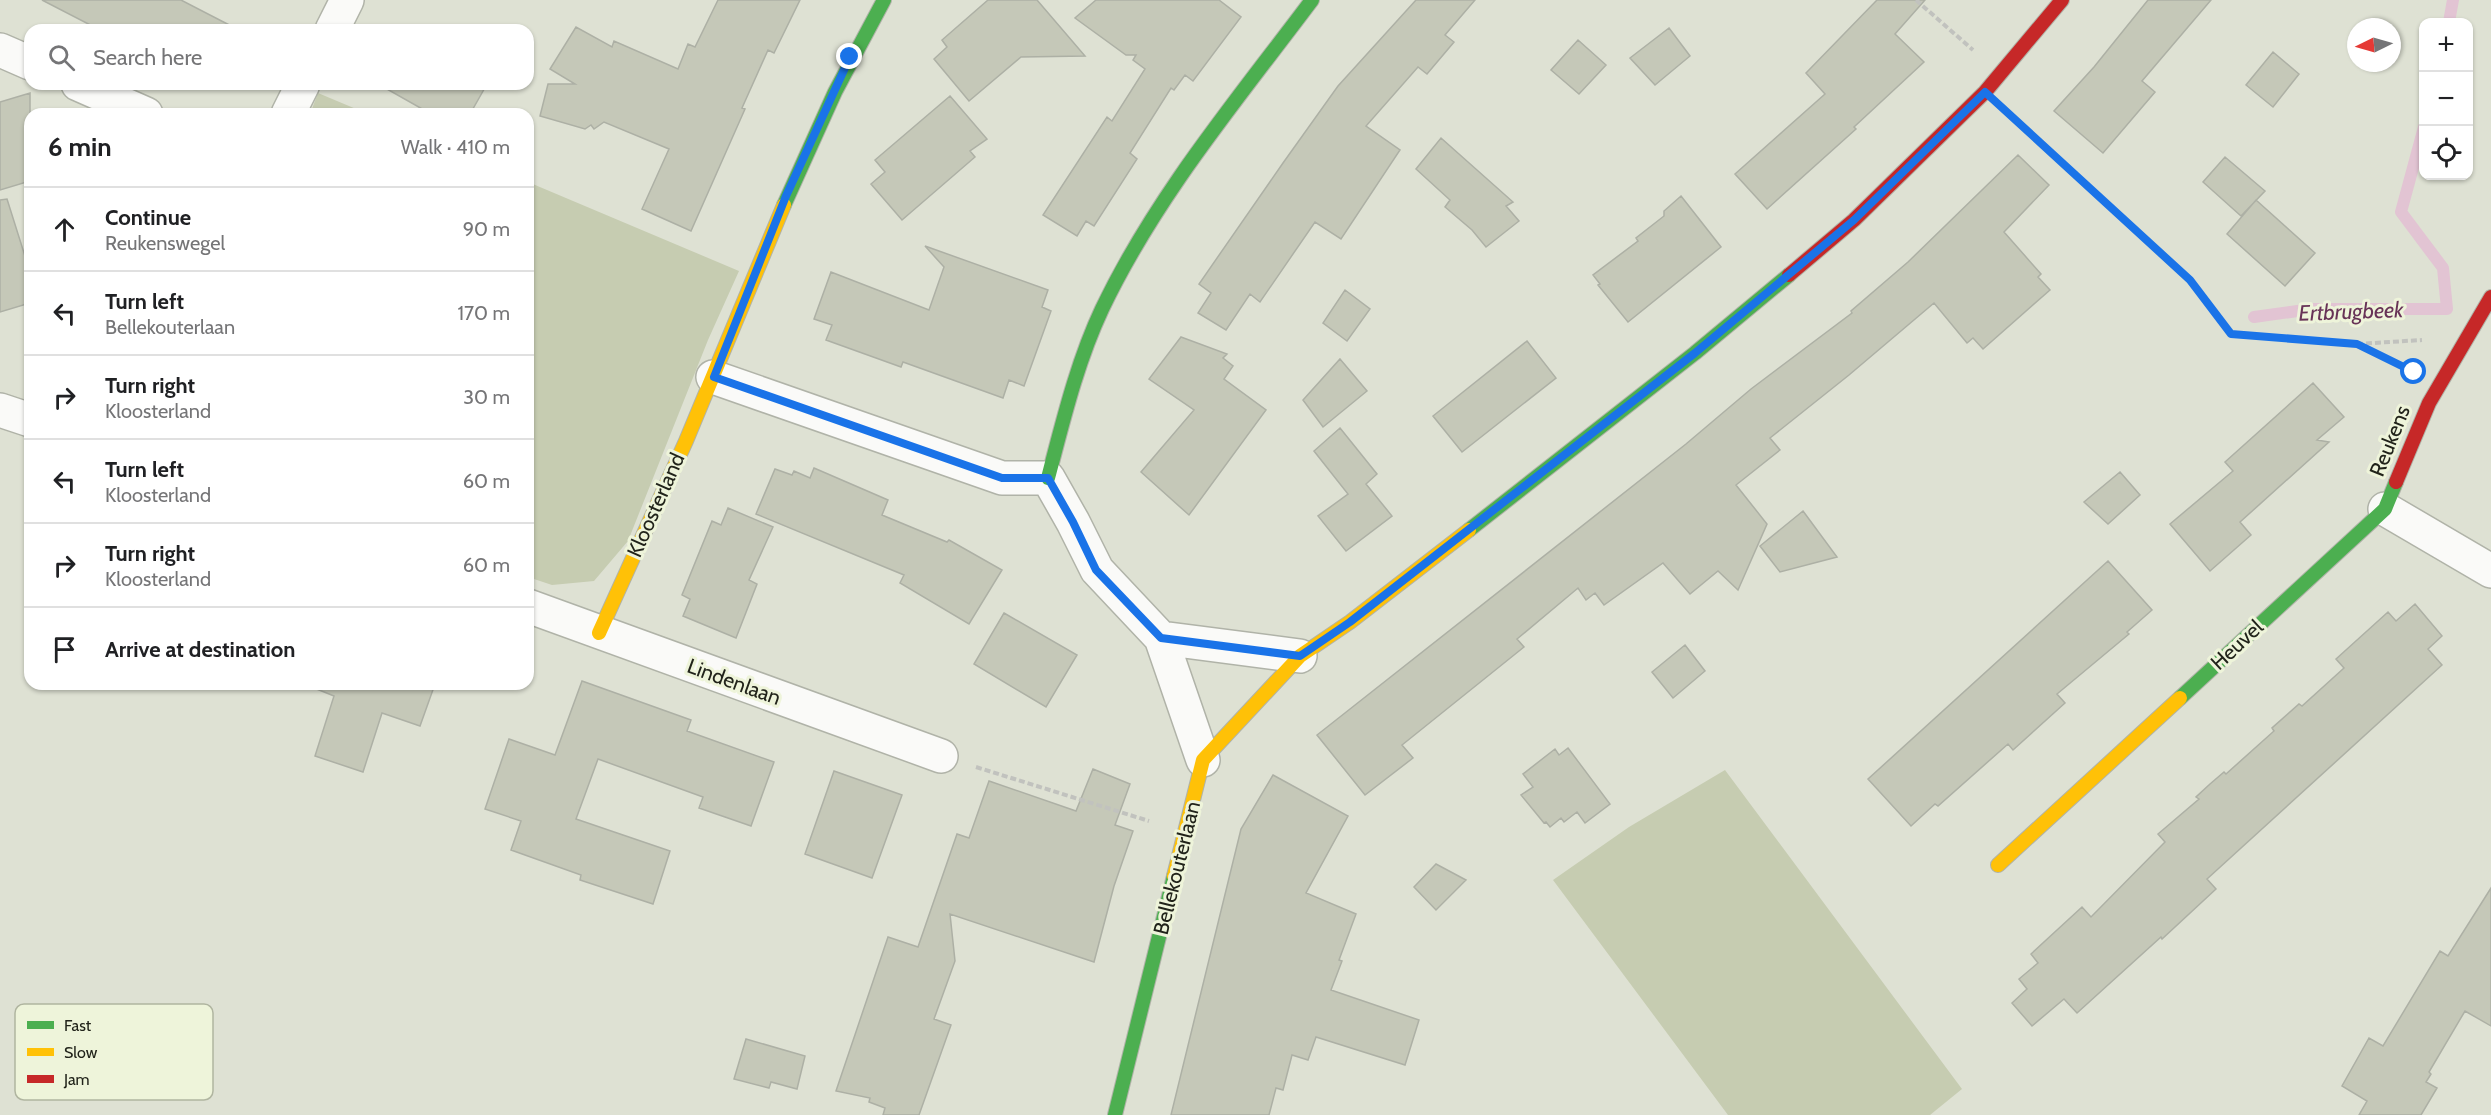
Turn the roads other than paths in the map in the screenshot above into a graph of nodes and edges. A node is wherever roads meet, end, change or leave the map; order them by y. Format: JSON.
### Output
{"nodes":[{"id":1,"x":347,"y":0,"type":"edge"},
{"id":2,"x":884,"y":0,"type":"edge"},
{"id":3,"x":1312,"y":0,"type":"edge"},
{"id":4,"x":2062,"y":0,"type":"edge"},
{"id":5,"x":335,"y":24,"type":"edge"},
{"id":6,"x":0,"y":50,"type":"edge"},
{"id":7,"x":24,"y":60,"type":"edge"},
{"id":8,"x":92,"y":90,"type":"edge"},
{"id":9,"x":300,"y":90,"type":"edge"},
{"id":10,"x":132,"y":108,"type":"edge"},
{"id":11,"x":291,"y":108,"type":"edge"},
{"id":12,"x":2491,"y":297,"type":"edge"},
{"id":13,"x":714,"y":377,"type":"junction"},
{"id":14,"x":0,"y":410,"type":"edge"},
{"id":15,"x":24,"y":418,"type":"edge"},
{"id":16,"x":1048,"y":478,"type":"junction"},
{"id":17,"x":2385,"y":509,"type":"junction"},
{"id":18,"x":2491,"y":571,"type":"edge"},
{"id":19,"x":534,"y":608,"type":"edge"},
{"id":20,"x":599,"y":633,"type":"junction"},
{"id":21,"x":1161,"y":638,"type":"junction"},
{"id":22,"x":1300,"y":656,"type":"junction"},
{"id":23,"x":941,"y":756,"type":"road end"},
{"id":24,"x":1203,"y":760,"type":"junction"},
{"id":25,"x":1998,"y":865,"type":"dead end"},
{"id":26,"x":1115,"y":1115,"type":"edge"}],
"edges":[{"from":1,"to":5,"type":"street"},
{"from":2,"to":13,"type":"street","name":"Kloosterland"},
{"from":3,"to":16,"type":"street"},
{"from":4,"to":22,"type":"street","name":"Bellekouterlaan"},
{"from":6,"to":7,"type":"street"},
{"from":8,"to":10,"type":"street"},
{"from":9,"to":11,"type":"street"},
{"from":12,"to":17,"type":"street","name":"Reukens"},
{"from":13,"to":16,"type":"street"},
{"from":13,"to":20,"type":"street","name":"Kloosterland"},
{"from":14,"to":15,"type":"street"},
{"from":16,"to":21,"type":"street"},
{"from":17,"to":18,"type":"street"},
{"from":17,"to":25,"type":"street","name":"Heuvel"},
{"from":19,"to":20,"type":"street","name":"Lindenlaan"},
{"from":20,"to":23,"type":"street","name":"Lindenlaan"},
{"from":21,"to":22,"type":"street"},
{"from":21,"to":24,"type":"street"},
{"from":22,"to":24,"type":"street","name":"Bellekouterlaan"},
{"from":24,"to":26,"type":"street","name":"Bellekouterlaan"}]}
